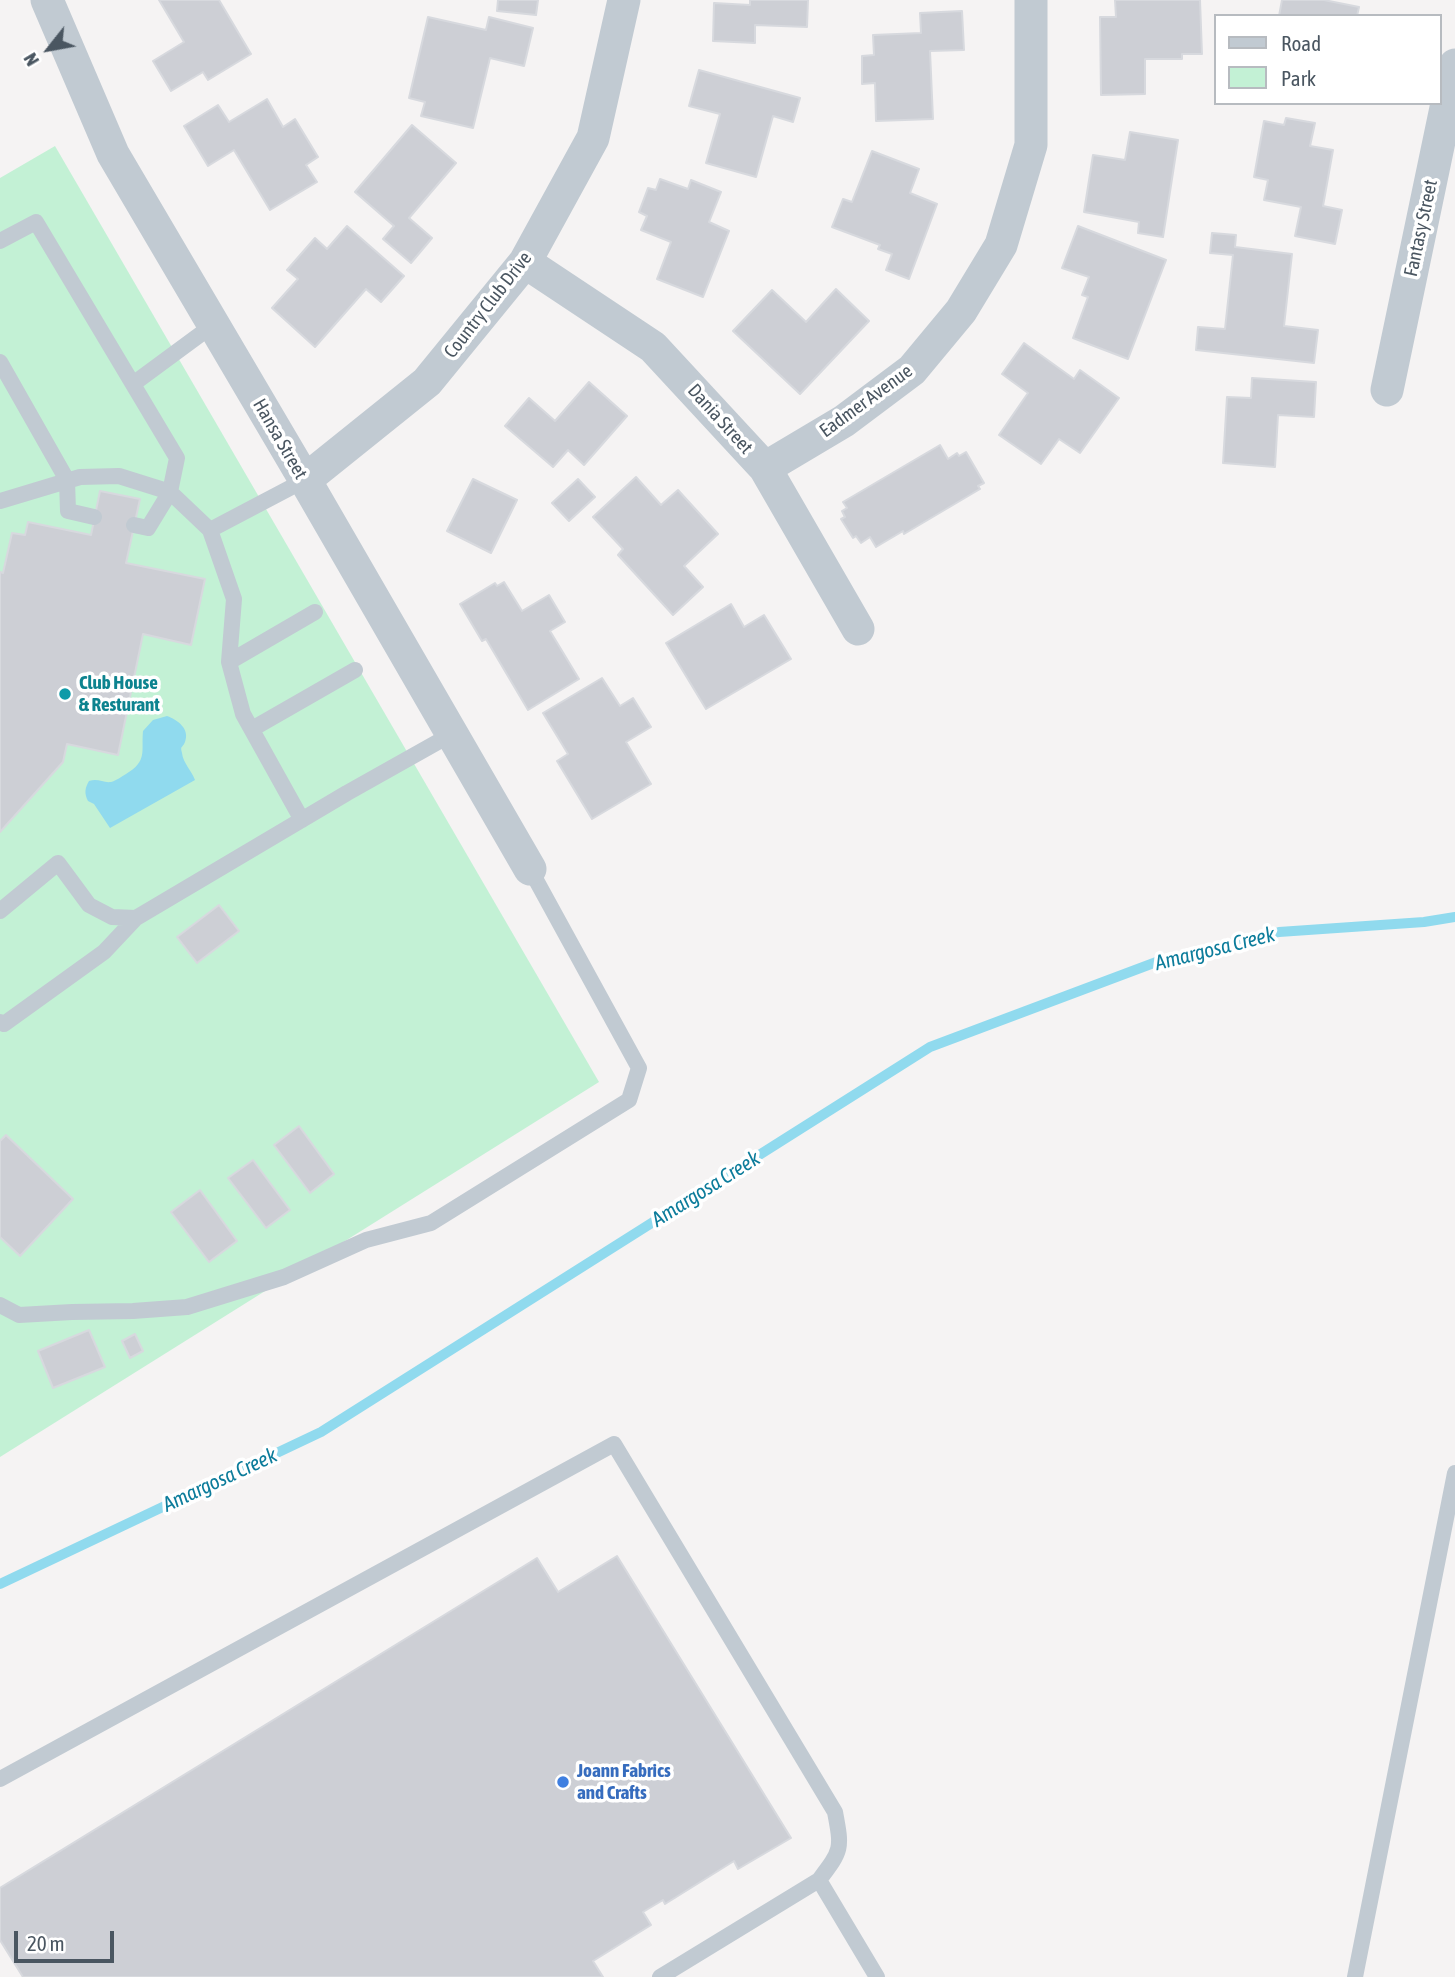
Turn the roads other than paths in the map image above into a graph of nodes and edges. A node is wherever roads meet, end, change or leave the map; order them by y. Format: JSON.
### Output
{"nodes":[{"id":1,"x":47,"y":0,"type":"edge"},
{"id":2,"x":624,"y":0,"type":"edge"},
{"id":3,"x":1031,"y":0,"type":"edge"},
{"id":4,"x":1455,"y":65,"type":"edge"},
{"id":5,"x":0,"y":242,"type":"edge"},
{"id":6,"x":525,"y":262,"type":"junction"},
{"id":7,"x":213,"y":325,"type":"junction"},
{"id":8,"x":0,"y":362,"type":"edge"},
{"id":9,"x":133,"y":384,"type":"junction"},
{"id":10,"x":1387,"y":390,"type":"dead end"},
{"id":11,"x":765,"y":468,"type":"junction"},
{"id":12,"x":305,"y":480,"type":"junction"},
{"id":13,"x":67,"y":481,"type":"junction"},
{"id":14,"x":170,"y":492,"type":"junction"},
{"id":15,"x":0,"y":501,"type":"edge"},
{"id":16,"x":94,"y":517,"type":"dead end"},
{"id":17,"x":134,"y":525,"type":"dead end"},
{"id":18,"x":210,"y":530,"type":"junction"},
{"id":19,"x":314,"y":612,"type":"dead end"},
{"id":20,"x":858,"y":629,"type":"dead end"},
{"id":21,"x":229,"y":662,"type":"junction"},
{"id":22,"x":355,"y":670,"type":"dead end"},
{"id":23,"x":252,"y":729,"type":"junction"},
{"id":24,"x":452,"y":734,"type":"junction"},
{"id":25,"x":302,"y":820,"type":"junction"},
{"id":26,"x":530,"y":869,"type":"joint"},
{"id":27,"x":0,"y":911,"type":"edge"},
{"id":28,"x":136,"y":918,"type":"junction"},
{"id":29,"x":0,"y":1022,"type":"edge"},
{"id":30,"x":0,"y":1305,"type":"edge"},
{"id":31,"x":1455,"y":1473,"type":"edge"},
{"id":32,"x":0,"y":1779,"type":"edge"},
{"id":33,"x":819,"y":1880,"type":"junction"},
{"id":34,"x":660,"y":1977,"type":"edge"},
{"id":35,"x":877,"y":1977,"type":"edge"},
{"id":36,"x":1355,"y":1977,"type":"edge"}],
"edges":[{"from":1,"to":7,"type":"street","name":"Hansa Street"},
{"from":2,"to":6,"type":"street","name":"Country Club Drive"},
{"from":3,"to":11,"type":"street","name":"Eadmer Avenue"},
{"from":4,"to":10,"type":"street","name":"Fantasy Street"},
{"from":5,"to":9,"type":"lane"},
{"from":6,"to":11,"type":"street","name":"Dania Street"},
{"from":6,"to":12,"type":"street","name":"Country Club Drive"},
{"from":7,"to":9,"type":"lane"},
{"from":7,"to":12,"type":"street","name":"Hansa Street"},
{"from":8,"to":13,"type":"lane"},
{"from":9,"to":14,"type":"lane"},
{"from":11,"to":20,"type":"street","name":"Dania Street"},
{"from":12,"to":18,"type":"lane"},
{"from":12,"to":24,"type":"street","name":"Hansa Street"},
{"from":13,"to":14,"type":"lane"},
{"from":13,"to":15,"type":"lane"},
{"from":13,"to":16,"type":"lane"},
{"from":14,"to":17,"type":"lane"},
{"from":14,"to":18,"type":"lane"},
{"from":18,"to":21,"type":"lane"},
{"from":19,"to":21,"type":"lane"},
{"from":21,"to":23,"type":"lane"},
{"from":22,"to":23,"type":"lane"},
{"from":23,"to":25,"type":"lane"},
{"from":24,"to":25,"type":"lane"},
{"from":24,"to":26,"type":"street","name":"Hansa Street"},
{"from":25,"to":28,"type":"lane"},
{"from":26,"to":30,"type":"lane"},
{"from":27,"to":28,"type":"lane"},
{"from":28,"to":29,"type":"lane"},
{"from":31,"to":36,"type":"lane"},
{"from":32,"to":33,"type":"lane"},
{"from":33,"to":34,"type":"lane"},
{"from":33,"to":35,"type":"lane"}]}
